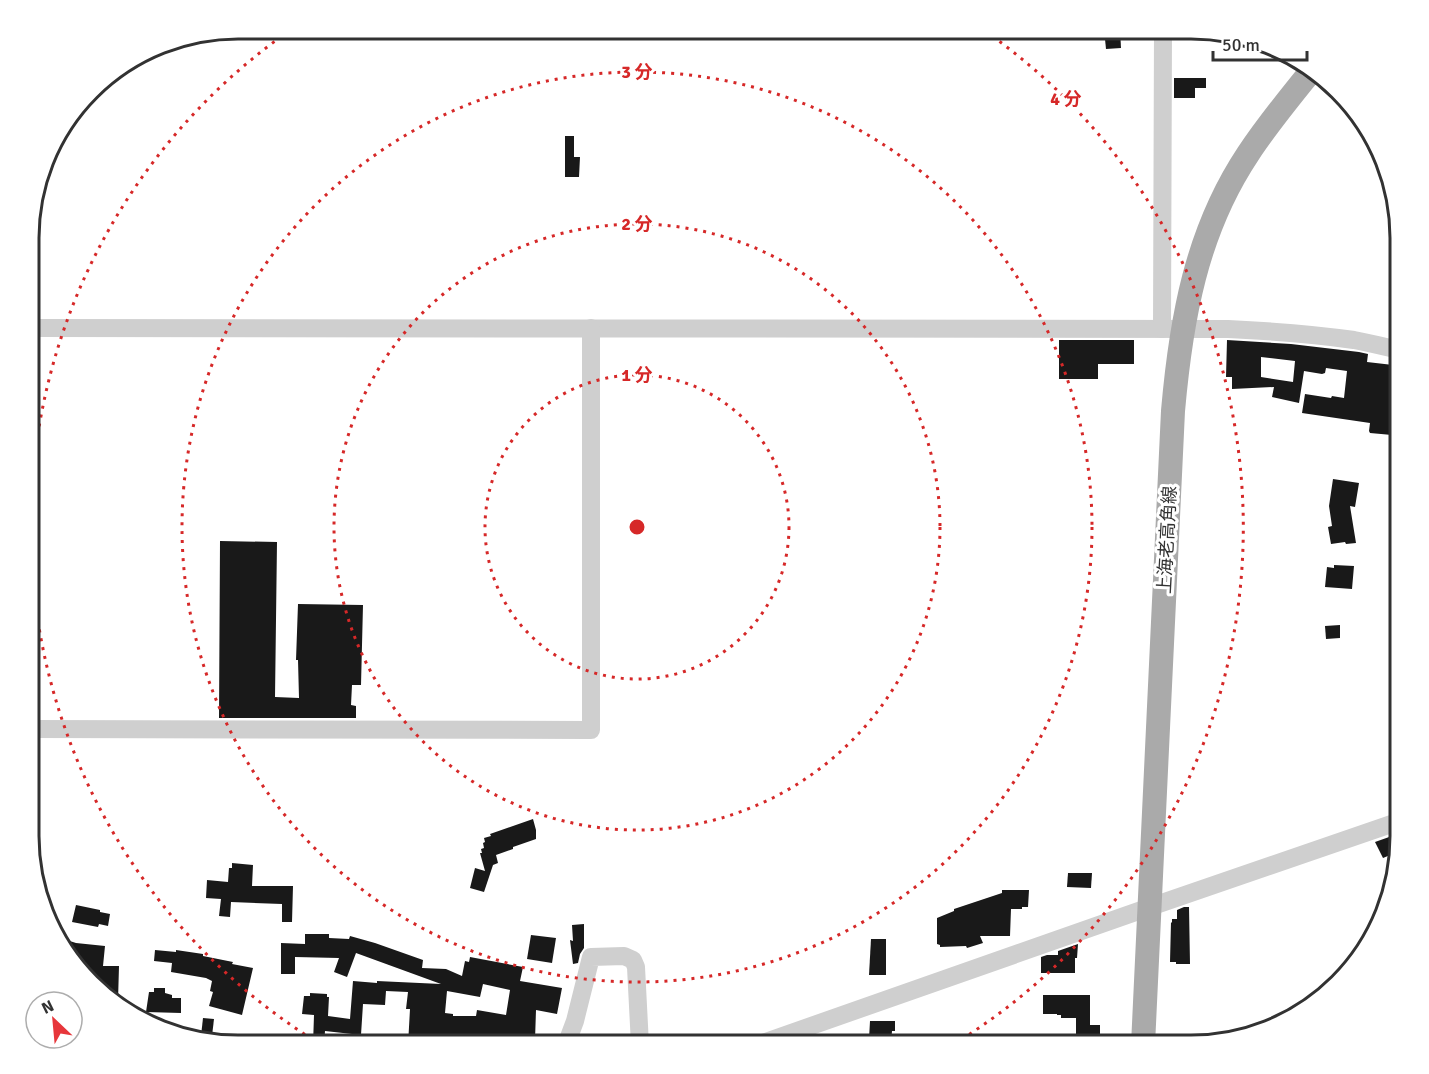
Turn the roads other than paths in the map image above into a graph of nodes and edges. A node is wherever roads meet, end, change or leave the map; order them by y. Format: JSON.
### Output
{"nodes":[{"id":1,"x":1163,"y":39,"type":"edge"},
{"id":2,"x":1306,"y":77,"type":"edge"},
{"id":3,"x":39,"y":328,"type":"edge"},
{"id":4,"x":591,"y":328,"type":"junction"},
{"id":5,"x":1172,"y":329,"type":"junction"},
{"id":6,"x":1390,"y":348,"type":"edge"},
{"id":7,"x":39,"y":729,"type":"edge"},
{"id":8,"x":1390,"y":824,"type":"edge"},
{"id":9,"x":1150,"y":907,"type":"junction"},
{"id":10,"x":570,"y":1035,"type":"edge"},
{"id":11,"x":639,"y":1035,"type":"edge"},
{"id":12,"x":785,"y":1035,"type":"edge"},
{"id":13,"x":1144,"y":1035,"type":"edge"}],
"edges":[{"from":1,"to":5,"type":"street"},
{"from":2,"to":5,"type":"main road","name":"上海老高角線"},
{"from":3,"to":4,"type":"street"},
{"from":4,"to":5,"type":"street"},
{"from":4,"to":7,"type":"street"},
{"from":5,"to":6,"type":"street"},
{"from":5,"to":9,"type":"main road","name":"上海老高角線"},
{"from":8,"to":9,"type":"street"},
{"from":9,"to":12,"type":"street"},
{"from":9,"to":13,"type":"main road","name":"上海老高角線"},
{"from":10,"to":11,"type":"street"}]}
